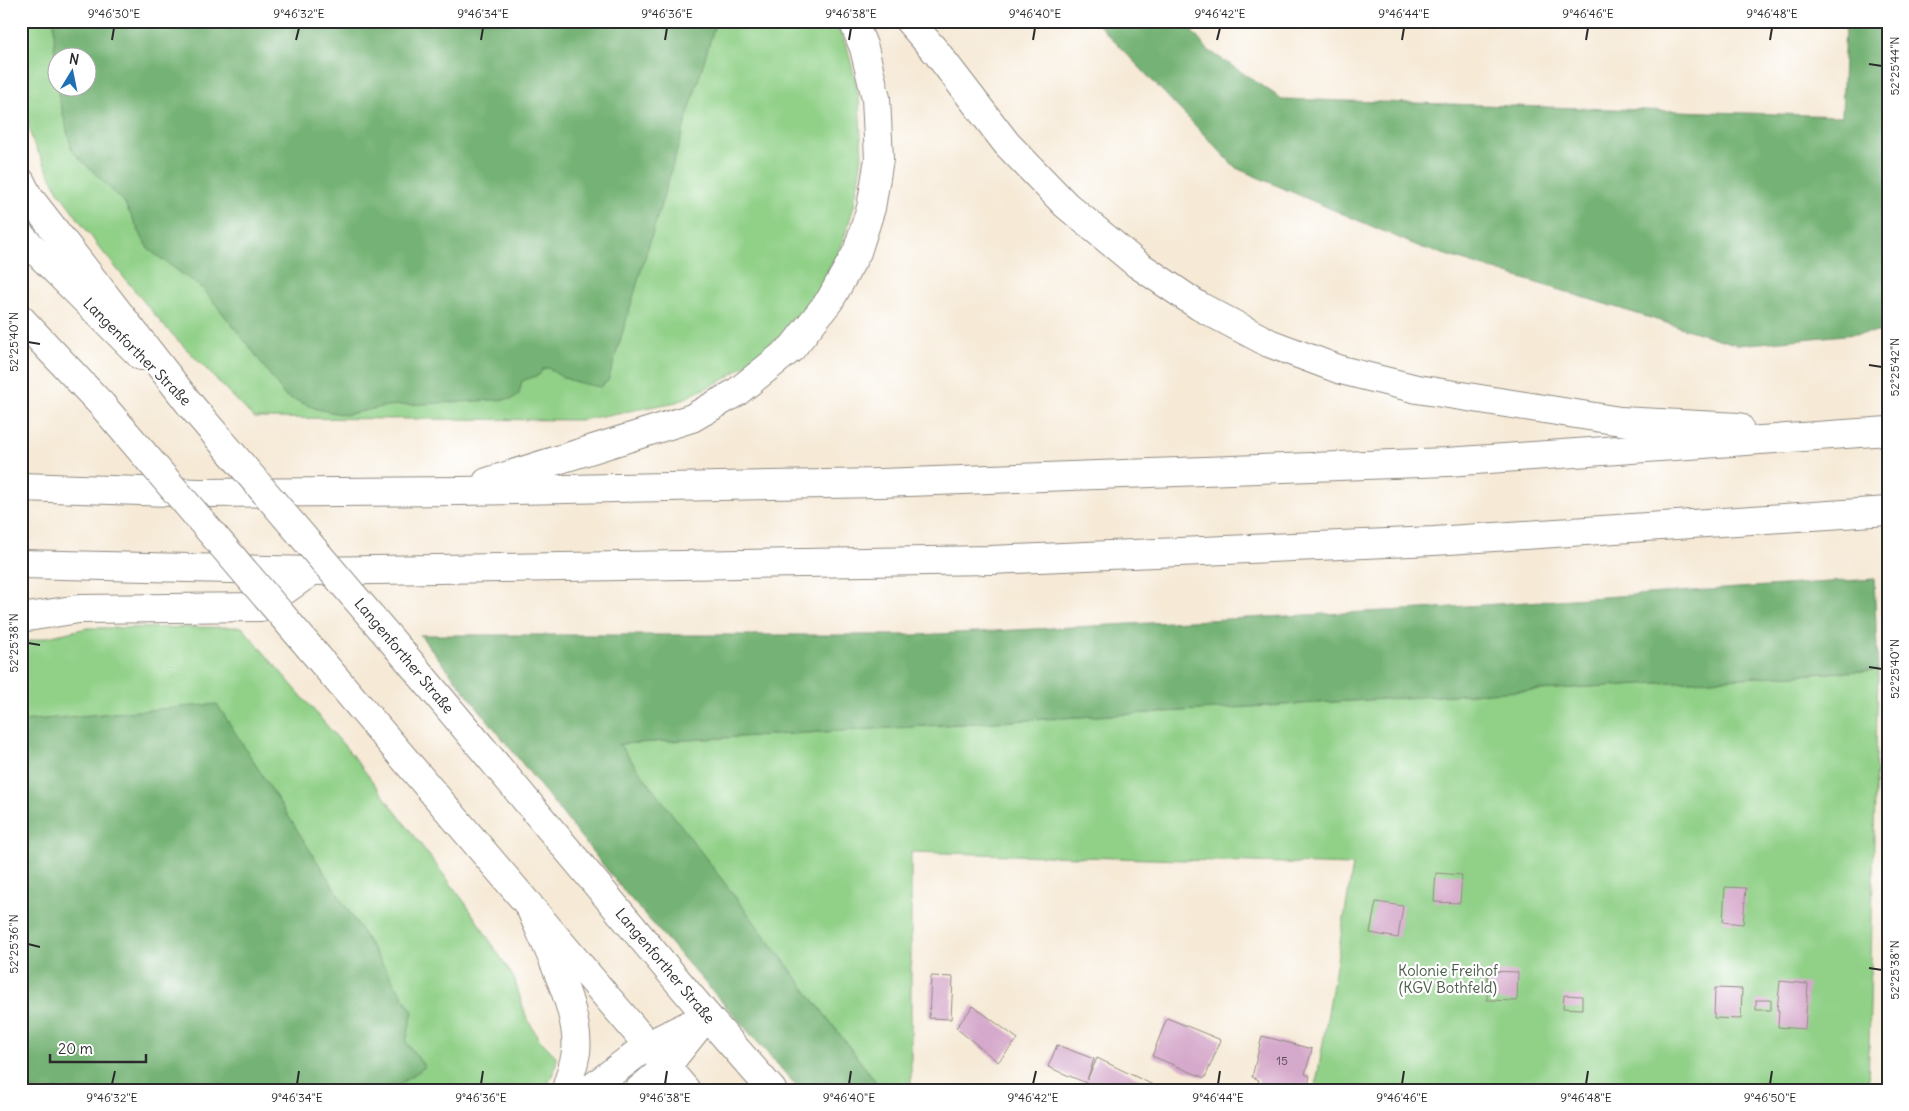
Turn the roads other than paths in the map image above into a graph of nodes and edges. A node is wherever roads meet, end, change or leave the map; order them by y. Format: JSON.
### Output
{"nodes":[{"id":1,"x":852,"y":21,"type":"edge"},
{"id":2,"x":909,"y":21,"type":"edge"},
{"id":3,"x":21,"y":182,"type":"edge"},
{"id":4,"x":21,"y":236,"type":"edge"},
{"id":5,"x":21,"y":319,"type":"edge"},
{"id":6,"x":192,"y":407,"type":"junction"},
{"id":7,"x":1879,"y":432,"type":"edge"},
{"id":8,"x":21,"y":487,"type":"edge"},
{"id":9,"x":459,"y":492,"type":"junction"},
{"id":10,"x":1888,"y":511,"type":"edge"},
{"id":11,"x":21,"y":564,"type":"edge"},
{"id":12,"x":312,"y":571,"type":"junction"},
{"id":13,"x":21,"y":618,"type":"edge"},
{"id":14,"x":529,"y":905,"type":"junction"},
{"id":15,"x":707,"y":1016,"type":"junction"},
{"id":16,"x":648,"y":1045,"type":"junction"},
{"id":17,"x":666,"y":1067,"type":"junction"},
{"id":18,"x":566,"y":1090,"type":"edge"},
{"id":19,"x":589,"y":1090,"type":"edge"},
{"id":20,"x":639,"y":1090,"type":"edge"},
{"id":21,"x":686,"y":1090,"type":"edge"},
{"id":22,"x":772,"y":1090,"type":"edge"}],
"edges":[{"from":1,"to":9,"type":"main road"},
{"from":2,"to":7,"type":"main road"},
{"from":3,"to":6,"type":"main road"},
{"from":4,"to":6,"type":"main road","name":"Langenforther Straße"},
{"from":5,"to":14,"type":"main road","bridge":true},
{"from":6,"to":15,"type":"main road","name":"Langenforther Straße","bridge":true},
{"from":7,"to":9,"type":"main road"},
{"from":8,"to":9,"type":"main road"},
{"from":10,"to":12,"type":"main road"},
{"from":11,"to":12,"type":"main road"},
{"from":12,"to":13,"type":"main road"},
{"from":14,"to":16,"type":"main road"},
{"from":14,"to":18,"type":"main road"},
{"from":15,"to":16,"type":"main road"},
{"from":15,"to":17,"type":"main road"},
{"from":15,"to":22,"type":"main road","name":"Langenforther Straße"},
{"from":16,"to":17,"type":"main road"},
{"from":16,"to":19,"type":"main road"},
{"from":17,"to":20,"type":"main road"},
{"from":17,"to":21,"type":"main road"}]}
